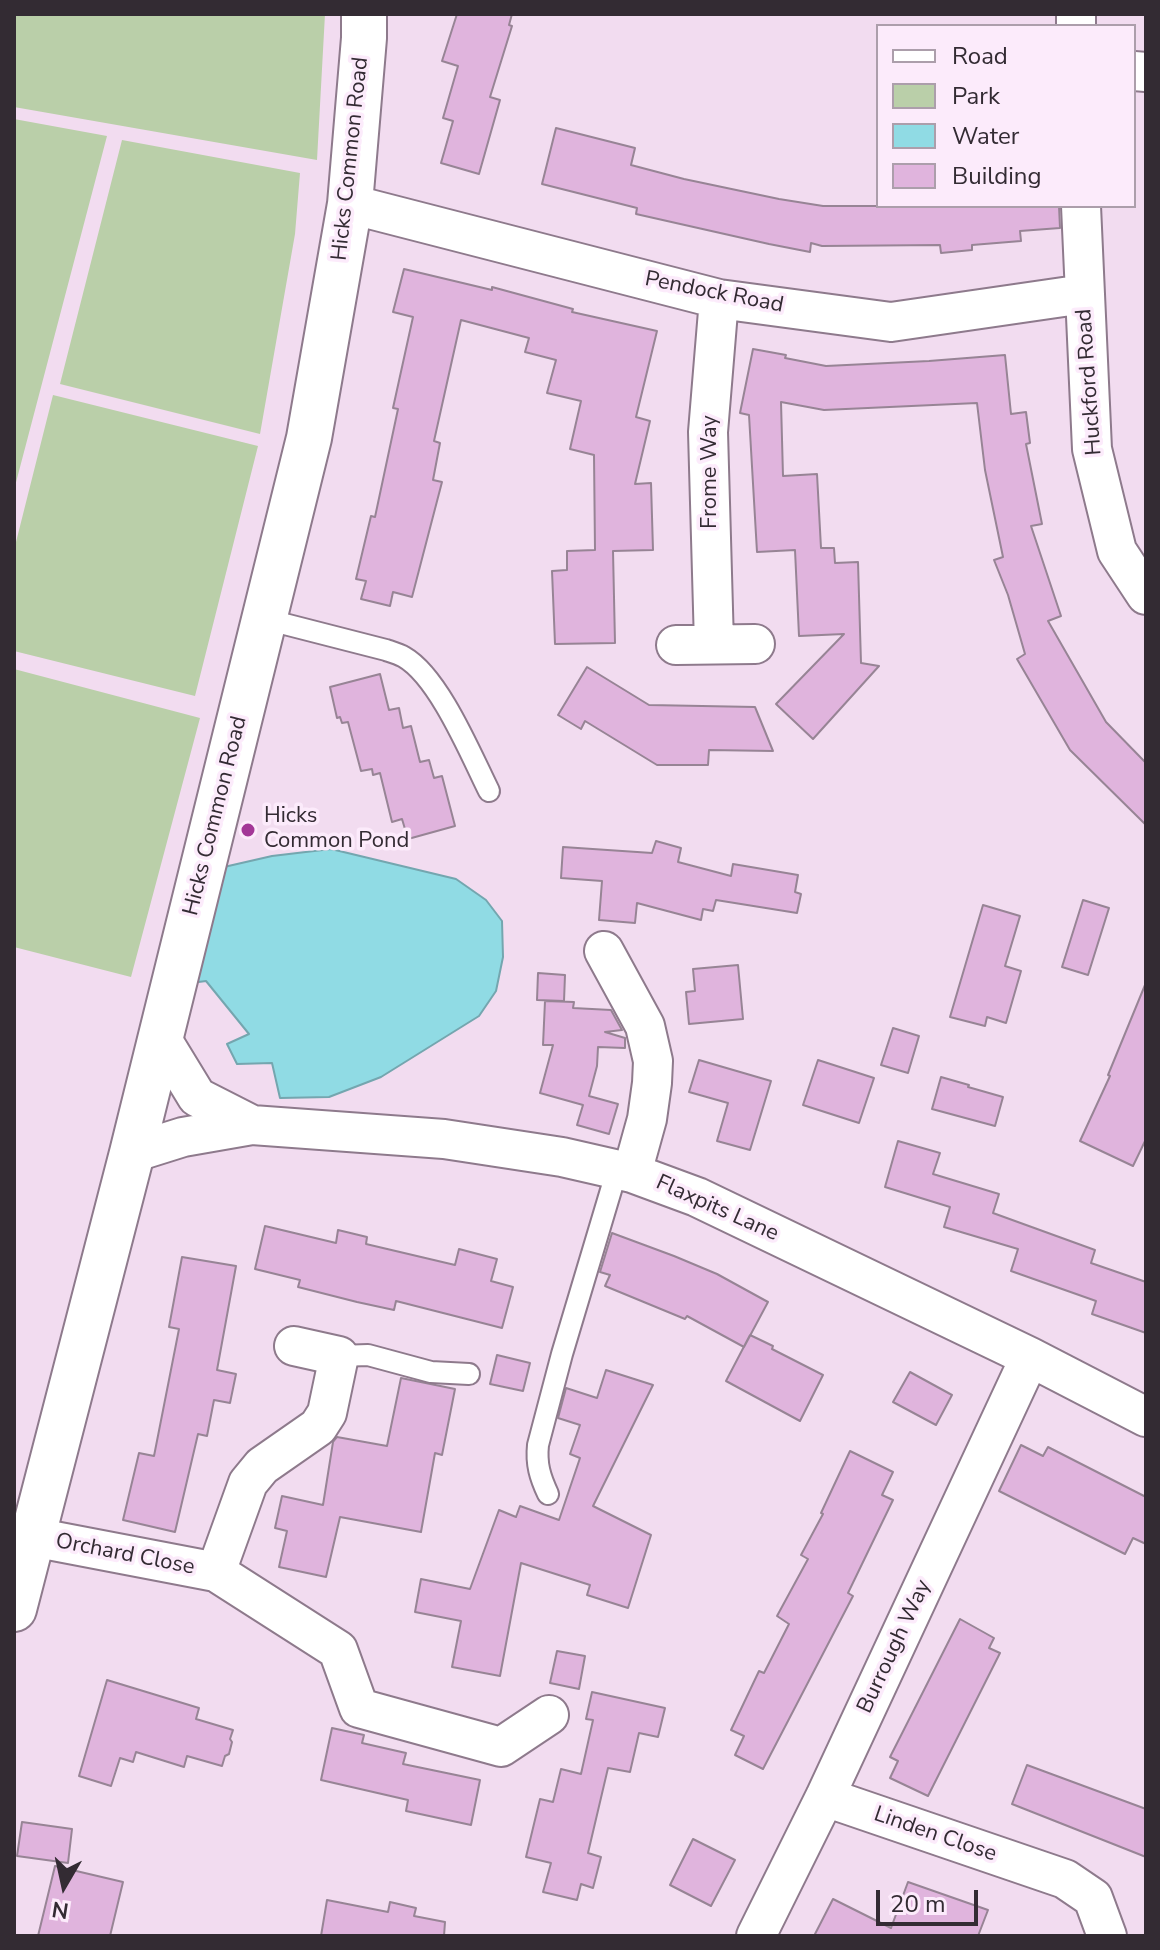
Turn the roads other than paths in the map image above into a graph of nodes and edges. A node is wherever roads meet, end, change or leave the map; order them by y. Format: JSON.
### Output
{"nodes":[{"id":1,"x":364,"y":14,"type":"edge"},
{"id":2,"x":350,"y":204,"type":"junction"},
{"id":3,"x":1081,"y":208,"type":"edge"},
{"id":4,"x":1084,"y":294,"type":"junction"},
{"id":5,"x":719,"y":299,"type":"junction"},
{"id":6,"x":1146,"y":595,"type":"edge"},
{"id":7,"x":265,"y":619,"type":"junction"},
{"id":8,"x":714,"y":644,"type":"junction"},
{"id":9,"x":755,"y":644,"type":"dead end"},
{"id":10,"x":676,"y":645,"type":"dead end"},
{"id":11,"x":489,"y":791,"type":"dead end"},
{"id":12,"x":604,"y":951,"type":"dead end"},
{"id":13,"x":161,"y":1038,"type":"junction"},
{"id":14,"x":252,"y":1125,"type":"junction"},
{"id":15,"x":132,"y":1153,"type":"junction"},
{"id":16,"x":624,"y":1171,"type":"junction"},
{"id":17,"x":294,"y":1346,"type":"dead end"},
{"id":18,"x":339,"y":1356,"type":"junction"},
{"id":19,"x":1030,"y":1357,"type":"junction"},
{"id":20,"x":469,"y":1374,"type":"dead end"},
{"id":21,"x":1146,"y":1417,"type":"edge"},
{"id":22,"x":548,"y":1494,"type":"dead end"},
{"id":23,"x":33,"y":1537,"type":"junction"},
{"id":24,"x":216,"y":1572,"type":"junction"},
{"id":25,"x":14,"y":1609,"type":"edge"},
{"id":26,"x":549,"y":1715,"type":"dead end"},
{"id":27,"x":825,"y":1797,"type":"junction"},
{"id":28,"x":756,"y":1936,"type":"edge"},
{"id":29,"x":1107,"y":1936,"type":"edge"}],
"edges":[{"from":1,"to":2,"type":"street","name":"Hicks Common Road"},
{"from":2,"to":5,"type":"street","name":"Pendock Road"},
{"from":2,"to":7,"type":"street","name":"Hicks Common Road"},
{"from":3,"to":4,"type":"street","name":"Huckford Road"},
{"from":4,"to":5,"type":"street","name":"Pendock Road"},
{"from":4,"to":6,"type":"street","name":"Huckford Road"},
{"from":5,"to":8,"type":"street","name":"Frome Way"},
{"from":7,"to":11,"type":"lane"},
{"from":7,"to":13,"type":"street","name":"Hicks Common Road"},
{"from":8,"to":9,"type":"street"},
{"from":8,"to":10,"type":"street"},
{"from":12,"to":16,"type":"street"},
{"from":13,"to":14,"type":"street","name":"Flaxpits Lane"},
{"from":13,"to":15,"type":"street","name":"Hicks Common Road"},
{"from":14,"to":15,"type":"street","name":"Flaxpits Lane"},
{"from":14,"to":16,"type":"street","name":"Flaxpits Lane"},
{"from":15,"to":23,"type":"street","name":"Hicks Common Road"},
{"from":16,"to":19,"type":"street","name":"Flaxpits Lane"},
{"from":16,"to":22,"type":"lane"},
{"from":17,"to":18,"type":"street"},
{"from":18,"to":20,"type":"lane"},
{"from":18,"to":24,"type":"street","name":"Orchard Close"},
{"from":19,"to":21,"type":"street","name":"Flaxpits Lane"},
{"from":19,"to":27,"type":"street","name":"Burrough Way"},
{"from":23,"to":24,"type":"street","name":"Orchard Close"},
{"from":23,"to":25,"type":"street","name":"Hicks Common Road"},
{"from":24,"to":26,"type":"street","name":"Orchard Close"},
{"from":27,"to":28,"type":"street","name":"Burrough Way"},
{"from":27,"to":29,"type":"street","name":"Linden Close"}]}
